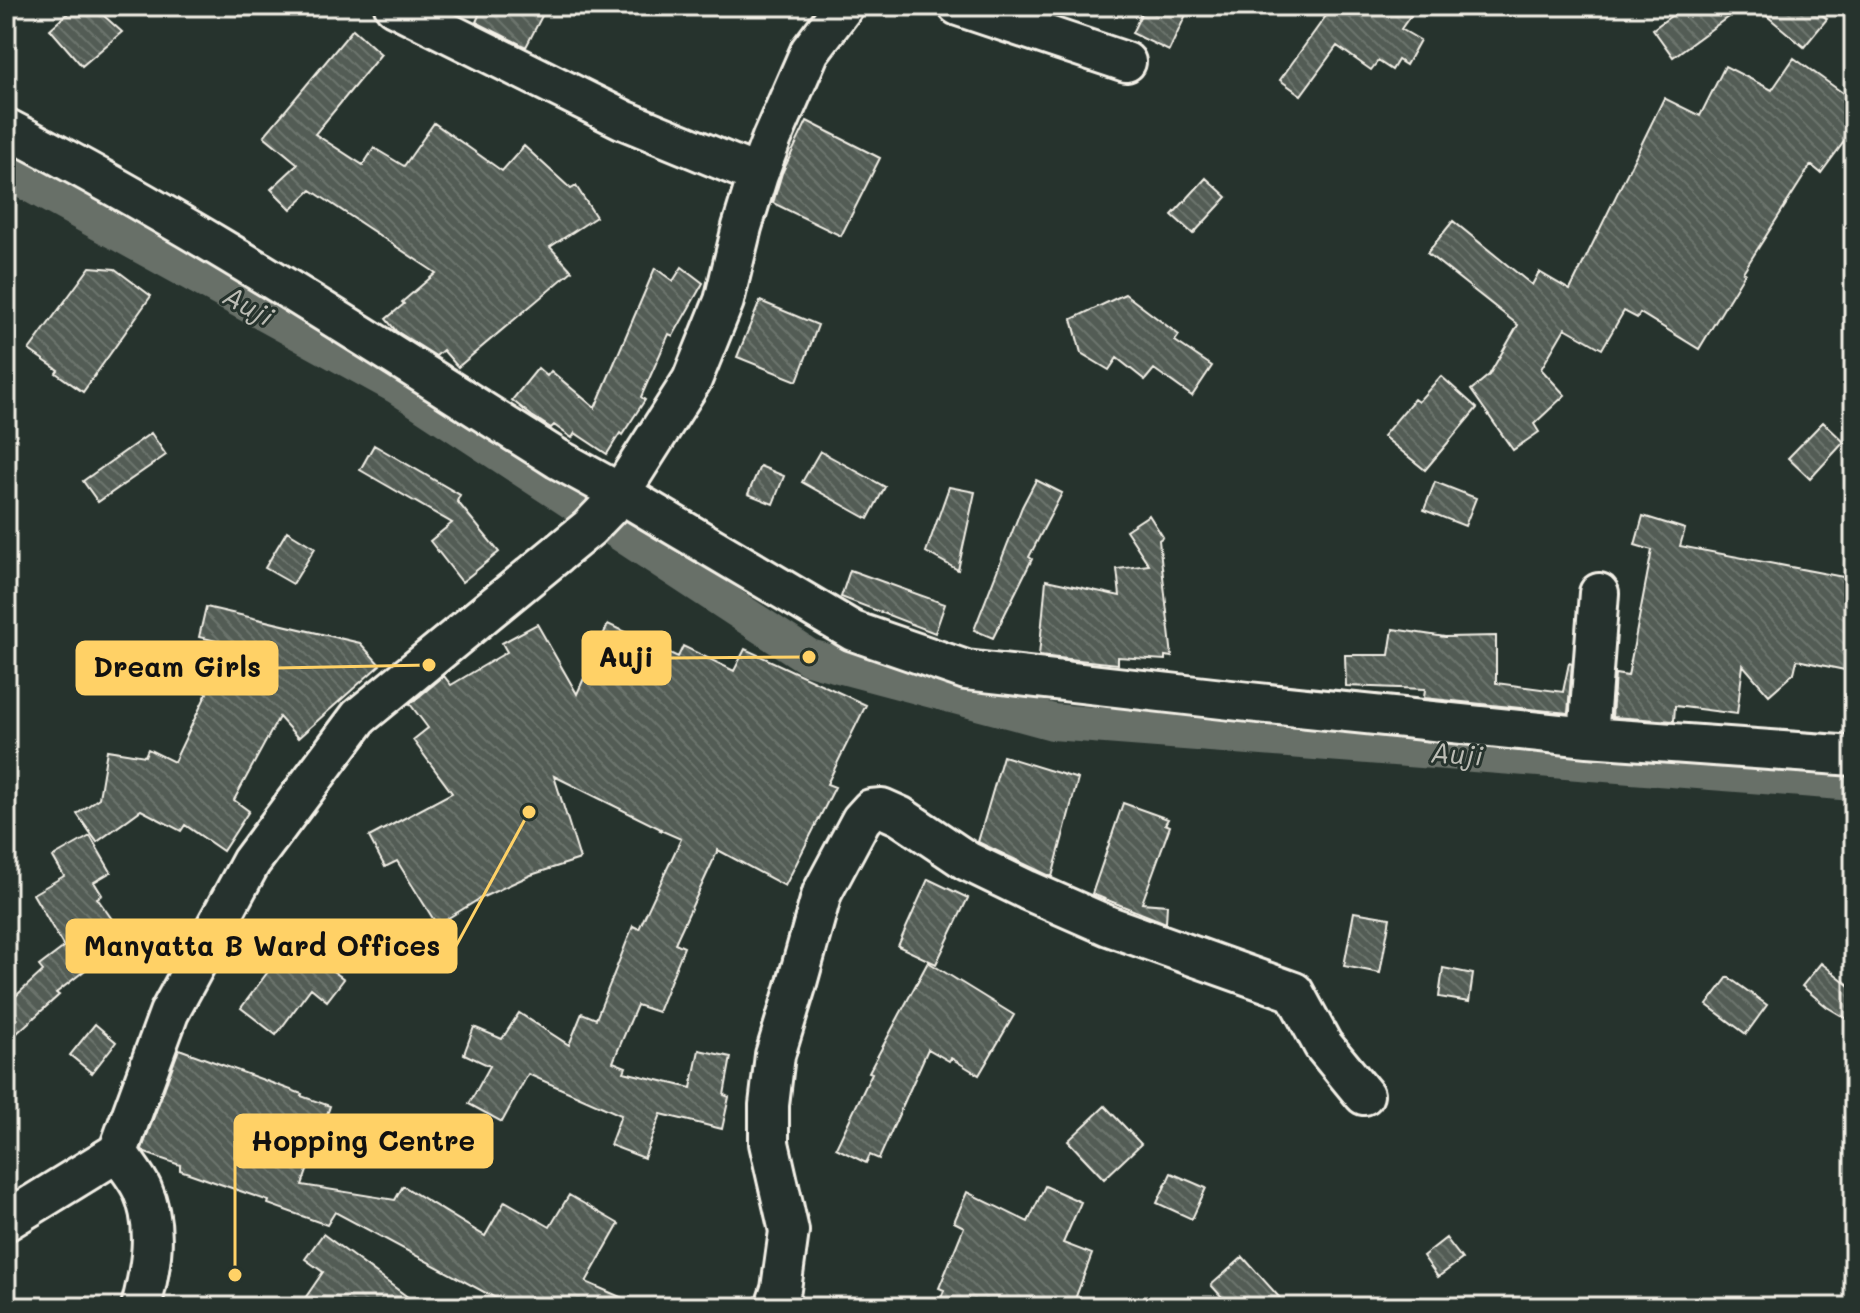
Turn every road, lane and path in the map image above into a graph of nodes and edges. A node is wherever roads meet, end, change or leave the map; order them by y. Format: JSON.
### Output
{"nodes":[{"id":1,"x":394,"y":6,"type":"edge"},
{"id":2,"x":844,"y":6,"type":"edge"},
{"id":3,"x":958,"y":6,"type":"edge"},
{"id":4,"x":1126,"y":62,"type":"dead end"},
{"id":5,"x":6,"y":128,"type":"edge"},
{"id":6,"x":758,"y":175,"type":"junction"},
{"id":7,"x":618,"y":497,"type":"junction"},
{"id":8,"x":1599,"y":593,"type":"dead end"},
{"id":9,"x":1588,"y":737,"type":"junction"},
{"id":10,"x":1854,"y":756,"type":"edge"},
{"id":11,"x":1364,"y":1095,"type":"dead end"},
{"id":12,"x":118,"y":1152,"type":"junction"},
{"id":13,"x":6,"y":1221,"type":"edge"},
{"id":14,"x":141,"y":1307,"type":"edge"},
{"id":15,"x":775,"y":1307,"type":"edge"}],
"edges":[{"from":1,"to":6,"type":"street"},
{"from":2,"to":6,"type":"street"},
{"from":3,"to":4,"type":"street"},
{"from":5,"to":7,"type":"street"},
{"from":6,"to":7,"type":"street"},
{"from":7,"to":9,"type":"street"},
{"from":7,"to":12,"type":"street"},
{"from":8,"to":9,"type":"street"},
{"from":9,"to":10,"type":"street"},
{"from":11,"to":15,"type":"street"},
{"from":12,"to":13,"type":"street"},
{"from":12,"to":14,"type":"street"}]}
